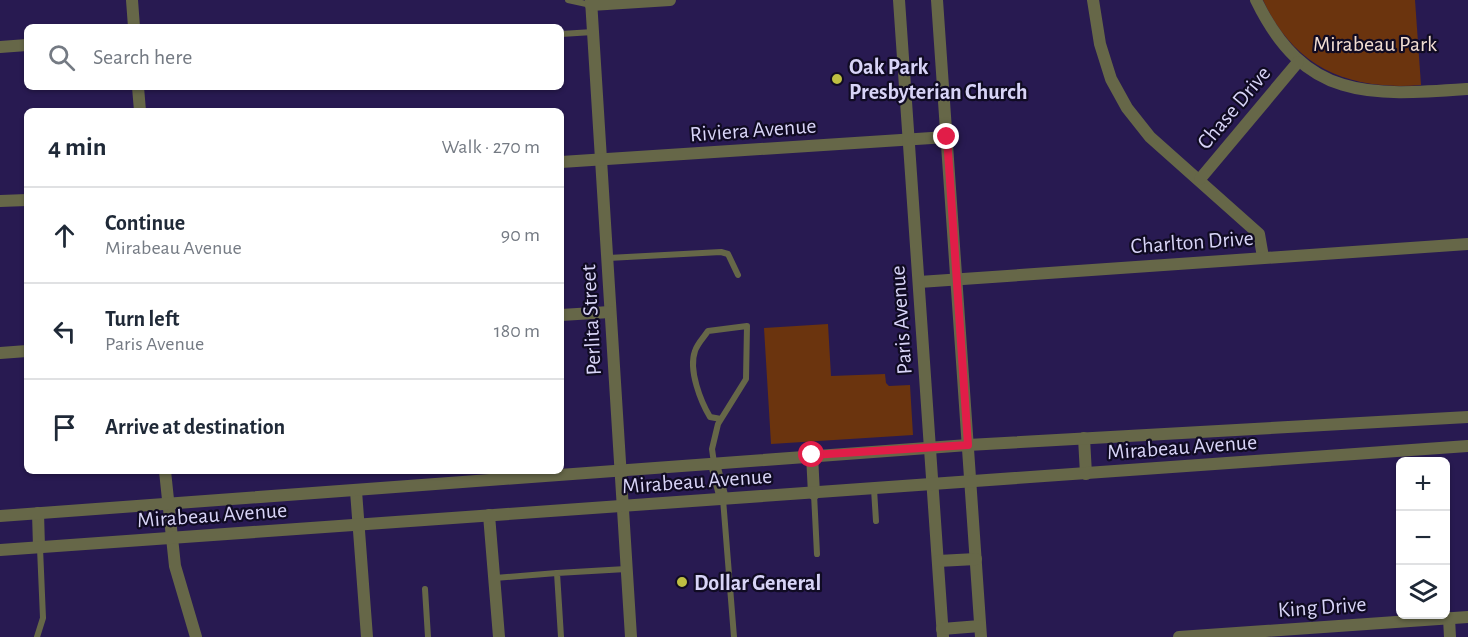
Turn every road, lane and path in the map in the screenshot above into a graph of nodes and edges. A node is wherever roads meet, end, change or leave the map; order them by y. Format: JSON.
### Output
{"nodes":[{"id":1,"x":132,"y":0,"type":"edge"},
{"id":2,"x":568,"y":0,"type":"edge"},
{"id":3,"x":670,"y":0,"type":"edge"},
{"id":4,"x":899,"y":0,"type":"edge"},
{"id":5,"x":938,"y":0,"type":"edge"},
{"id":6,"x":1093,"y":0,"type":"edge"},
{"id":7,"x":1256,"y":0,"type":"edge"},
{"id":8,"x":591,"y":3,"type":"edge"},
{"id":9,"x":134,"y":24,"type":"edge"},
{"id":10,"x":593,"y":32,"type":"junction"},
{"id":11,"x":564,"y":34,"type":"edge"},
{"id":12,"x":24,"y":45,"type":"edge"},
{"id":13,"x":0,"y":47,"type":"edge"},
{"id":14,"x":1298,"y":62,"type":"junction"},
{"id":15,"x":1468,"y":89,"type":"edge"},
{"id":16,"x":138,"y":90,"type":"edge"},
{"id":17,"x":140,"y":108,"type":"edge"},
{"id":18,"x":947,"y":137,"type":"junction"},
{"id":19,"x":909,"y":140,"type":"junction"},
{"id":20,"x":601,"y":160,"type":"junction"},
{"id":21,"x":564,"y":162,"type":"edge"},
{"id":22,"x":1200,"y":179,"type":"junction"},
{"id":23,"x":24,"y":200,"type":"edge"},
{"id":24,"x":0,"y":201,"type":"edge"},
{"id":25,"x":1468,"y":244,"type":"edge"},
{"id":26,"x":1263,"y":257,"type":"junction"},
{"id":27,"x":607,"y":258,"type":"junction"},
{"id":28,"x":738,"y":275,"type":"dead end"},
{"id":29,"x":957,"y":279,"type":"junction"},
{"id":30,"x":919,"y":282,"type":"junction"},
{"id":31,"x":610,"y":312,"type":"junction"},
{"id":32,"x":564,"y":315,"type":"edge"},
{"id":33,"x":24,"y":351,"type":"edge"},
{"id":34,"x":0,"y":353,"type":"edge"},
{"id":35,"x":1468,"y":417,"type":"edge"},
{"id":36,"x":722,"y":419,"type":"junction"},
{"id":37,"x":1084,"y":438,"type":"junction"},
{"id":38,"x":968,"y":445,"type":"junction"},
{"id":39,"x":1468,"y":446,"type":"edge"},
{"id":40,"x":930,"y":448,"type":"junction"},
{"id":41,"x":812,"y":455,"type":"junction"},
{"id":42,"x":714,"y":464,"type":"junction"},
{"id":43,"x":620,"y":472,"type":"junction"},
{"id":44,"x":165,"y":474,"type":"edge"},
{"id":45,"x":1086,"y":474,"type":"junction"},
{"id":46,"x":970,"y":482,"type":"junction"},
{"id":47,"x":933,"y":485,"type":"junction"},
{"id":48,"x":874,"y":489,"type":"junction"},
{"id":49,"x":356,"y":491,"type":"junction"},
{"id":50,"x":814,"y":494,"type":"junction"},
{"id":51,"x":723,"y":499,"type":"junction"},
{"id":52,"x":168,"y":503,"type":"junction"},
{"id":53,"x":622,"y":506,"type":"junction"},
{"id":54,"x":38,"y":513,"type":"junction"},
{"id":55,"x":489,"y":515,"type":"junction"},
{"id":56,"x":0,"y":516,"type":"edge"},
{"id":57,"x":876,"y":521,"type":"dead end"},
{"id":58,"x":358,"y":524,"type":"junction"},
{"id":59,"x":170,"y":538,"type":"junction"},
{"id":60,"x":39,"y":547,"type":"junction"},
{"id":61,"x":0,"y":550,"type":"edge"},
{"id":62,"x":817,"y":554,"type":"dead end"},
{"id":63,"x":976,"y":559,"type":"junction"},
{"id":64,"x":938,"y":561,"type":"junction"},
{"id":65,"x":626,"y":569,"type":"junction"},
{"id":66,"x":557,"y":573,"type":"junction"},
{"id":67,"x":494,"y":578,"type":"junction"},
{"id":68,"x":425,"y":589,"type":"dead end"},
{"id":69,"x":1468,"y":617,"type":"edge"},
{"id":70,"x":1450,"y":618,"type":"edge"},
{"id":71,"x":1439,"y":619,"type":"edge"},
{"id":72,"x":1449,"y":619,"type":"edge"},
{"id":73,"x":981,"y":632,"type":"edge"},
{"id":74,"x":943,"y":633,"type":"edge"},
{"id":75,"x":1295,"y":633,"type":"edge"},
{"id":76,"x":37,"y":637,"type":"edge"},
{"id":77,"x":196,"y":637,"type":"edge"},
{"id":78,"x":367,"y":637,"type":"edge"},
{"id":79,"x":428,"y":637,"type":"edge"},
{"id":80,"x":498,"y":637,"type":"edge"},
{"id":81,"x":561,"y":637,"type":"edge"},
{"id":82,"x":631,"y":637,"type":"edge"},
{"id":83,"x":734,"y":637,"type":"edge"},
{"id":84,"x":1179,"y":637,"type":"edge"},
{"id":85,"x":1450,"y":637,"type":"edge"}],
"edges":[{"from":1,"to":9,"type":"street"},
{"from":2,"to":8,"type":"lane"},
{"from":3,"to":8,"type":"street"},
{"from":4,"to":19,"type":"street","name":"Paris Avenue"},
{"from":5,"to":18,"type":"street"},
{"from":6,"to":22,"type":"street"},
{"from":7,"to":14,"type":"street"},
{"from":8,"to":10,"type":"street","name":"Perlita Street"},
{"from":10,"to":11,"type":"lane"},
{"from":10,"to":20,"type":"street","name":"Perlita Street"},
{"from":12,"to":13,"type":"street"},
{"from":14,"to":15,"type":"street"},
{"from":14,"to":22,"type":"street","name":"Chase Drive"},
{"from":16,"to":17,"type":"street"},
{"from":18,"to":19,"type":"street","name":"Riviera Avenue"},
{"from":18,"to":29,"type":"street"},
{"from":19,"to":20,"type":"street","name":"Riviera Avenue"},
{"from":19,"to":30,"type":"street","name":"Paris Avenue"},
{"from":20,"to":21,"type":"street","name":"Riviera Avenue"},
{"from":20,"to":27,"type":"street","name":"Perlita Street"},
{"from":22,"to":26,"type":"street"},
{"from":23,"to":24,"type":"street"},
{"from":25,"to":26,"type":"street","name":"Charlton Drive"},
{"from":26,"to":29,"type":"street","name":"Charlton Drive"},
{"from":27,"to":28,"type":"lane"},
{"from":27,"to":31,"type":"street","name":"Perlita Street"},
{"from":29,"to":30,"type":"street","name":"Charlton Drive"},
{"from":29,"to":38,"type":"street"},
{"from":30,"to":40,"type":"street","name":"Paris Avenue"},
{"from":31,"to":32,"type":"street"},
{"from":31,"to":43,"type":"street","name":"Perlita Street"},
{"from":33,"to":34,"type":"street"},
{"from":35,"to":37,"type":"street","name":"Mirabeau Avenue"},
{"from":36,"to":36,"type":"lane"},
{"from":36,"to":42,"type":"lane"},
{"from":37,"to":38,"type":"street","name":"Mirabeau Avenue"},
{"from":37,"to":45,"type":"street"},
{"from":38,"to":40,"type":"street","name":"Mirabeau Avenue"},
{"from":38,"to":46,"type":"street"},
{"from":39,"to":45,"type":"street","name":"Mirabeau Avenue"},
{"from":40,"to":41,"type":"street","name":"Mirabeau Avenue"},
{"from":40,"to":47,"type":"street","name":"Paris Avenue"},
{"from":41,"to":42,"type":"street","name":"Mirabeau Avenue"},
{"from":41,"to":50,"type":"street"},
{"from":42,"to":43,"type":"street","name":"Mirabeau Avenue"},
{"from":42,"to":51,"type":"street"},
{"from":43,"to":49,"type":"street","name":"Mirabeau Avenue"},
{"from":43,"to":53,"type":"street","name":"Perlita Street"},
{"from":44,"to":52,"type":"street"},
{"from":45,"to":46,"type":"street","name":"Mirabeau Avenue"},
{"from":46,"to":47,"type":"street","name":"Mirabeau Avenue"},
{"from":46,"to":63,"type":"street"},
{"from":47,"to":48,"type":"street","name":"Mirabeau Avenue"},
{"from":47,"to":64,"type":"street","name":"Paris Avenue"},
{"from":48,"to":50,"type":"street","name":"Mirabeau Avenue"},
{"from":48,"to":57,"type":"lane"},
{"from":49,"to":52,"type":"street","name":"Mirabeau Avenue"},
{"from":49,"to":58,"type":"street"},
{"from":50,"to":51,"type":"street","name":"Mirabeau Avenue"},
{"from":50,"to":62,"type":"lane"},
{"from":51,"to":53,"type":"street","name":"Mirabeau Avenue"},
{"from":51,"to":83,"type":"lane"},
{"from":52,"to":54,"type":"street","name":"Mirabeau Avenue"},
{"from":52,"to":59,"type":"street"},
{"from":53,"to":55,"type":"street","name":"Mirabeau Avenue"},
{"from":53,"to":65,"type":"street","name":"Perlita Street"},
{"from":54,"to":56,"type":"street","name":"Mirabeau Avenue"},
{"from":54,"to":60,"type":"street"},
{"from":55,"to":58,"type":"street","name":"Mirabeau Avenue"},
{"from":55,"to":67,"type":"street"},
{"from":58,"to":59,"type":"street","name":"Mirabeau Avenue"},
{"from":58,"to":78,"type":"street"},
{"from":59,"to":60,"type":"street","name":"Mirabeau Avenue"},
{"from":59,"to":77,"type":"street"},
{"from":60,"to":61,"type":"street","name":"Mirabeau Avenue"},
{"from":60,"to":76,"type":"lane"},
{"from":63,"to":64,"type":"street"},
{"from":63,"to":73,"type":"street"},
{"from":64,"to":74,"type":"street","name":"Paris Avenue"},
{"from":65,"to":66,"type":"lane"},
{"from":65,"to":82,"type":"street","name":"Perlita Street"},
{"from":66,"to":67,"type":"lane"},
{"from":66,"to":81,"type":"lane"},
{"from":67,"to":80,"type":"street"},
{"from":68,"to":79,"type":"lane"},
{"from":69,"to":70,"type":"street","name":"King Drive"},
{"from":71,"to":75,"type":"street","name":"King Drive"},
{"from":72,"to":85,"type":"street"},
{"from":73,"to":74,"type":"street"},
{"from":75,"to":84,"type":"street","name":"King Drive"}]}
